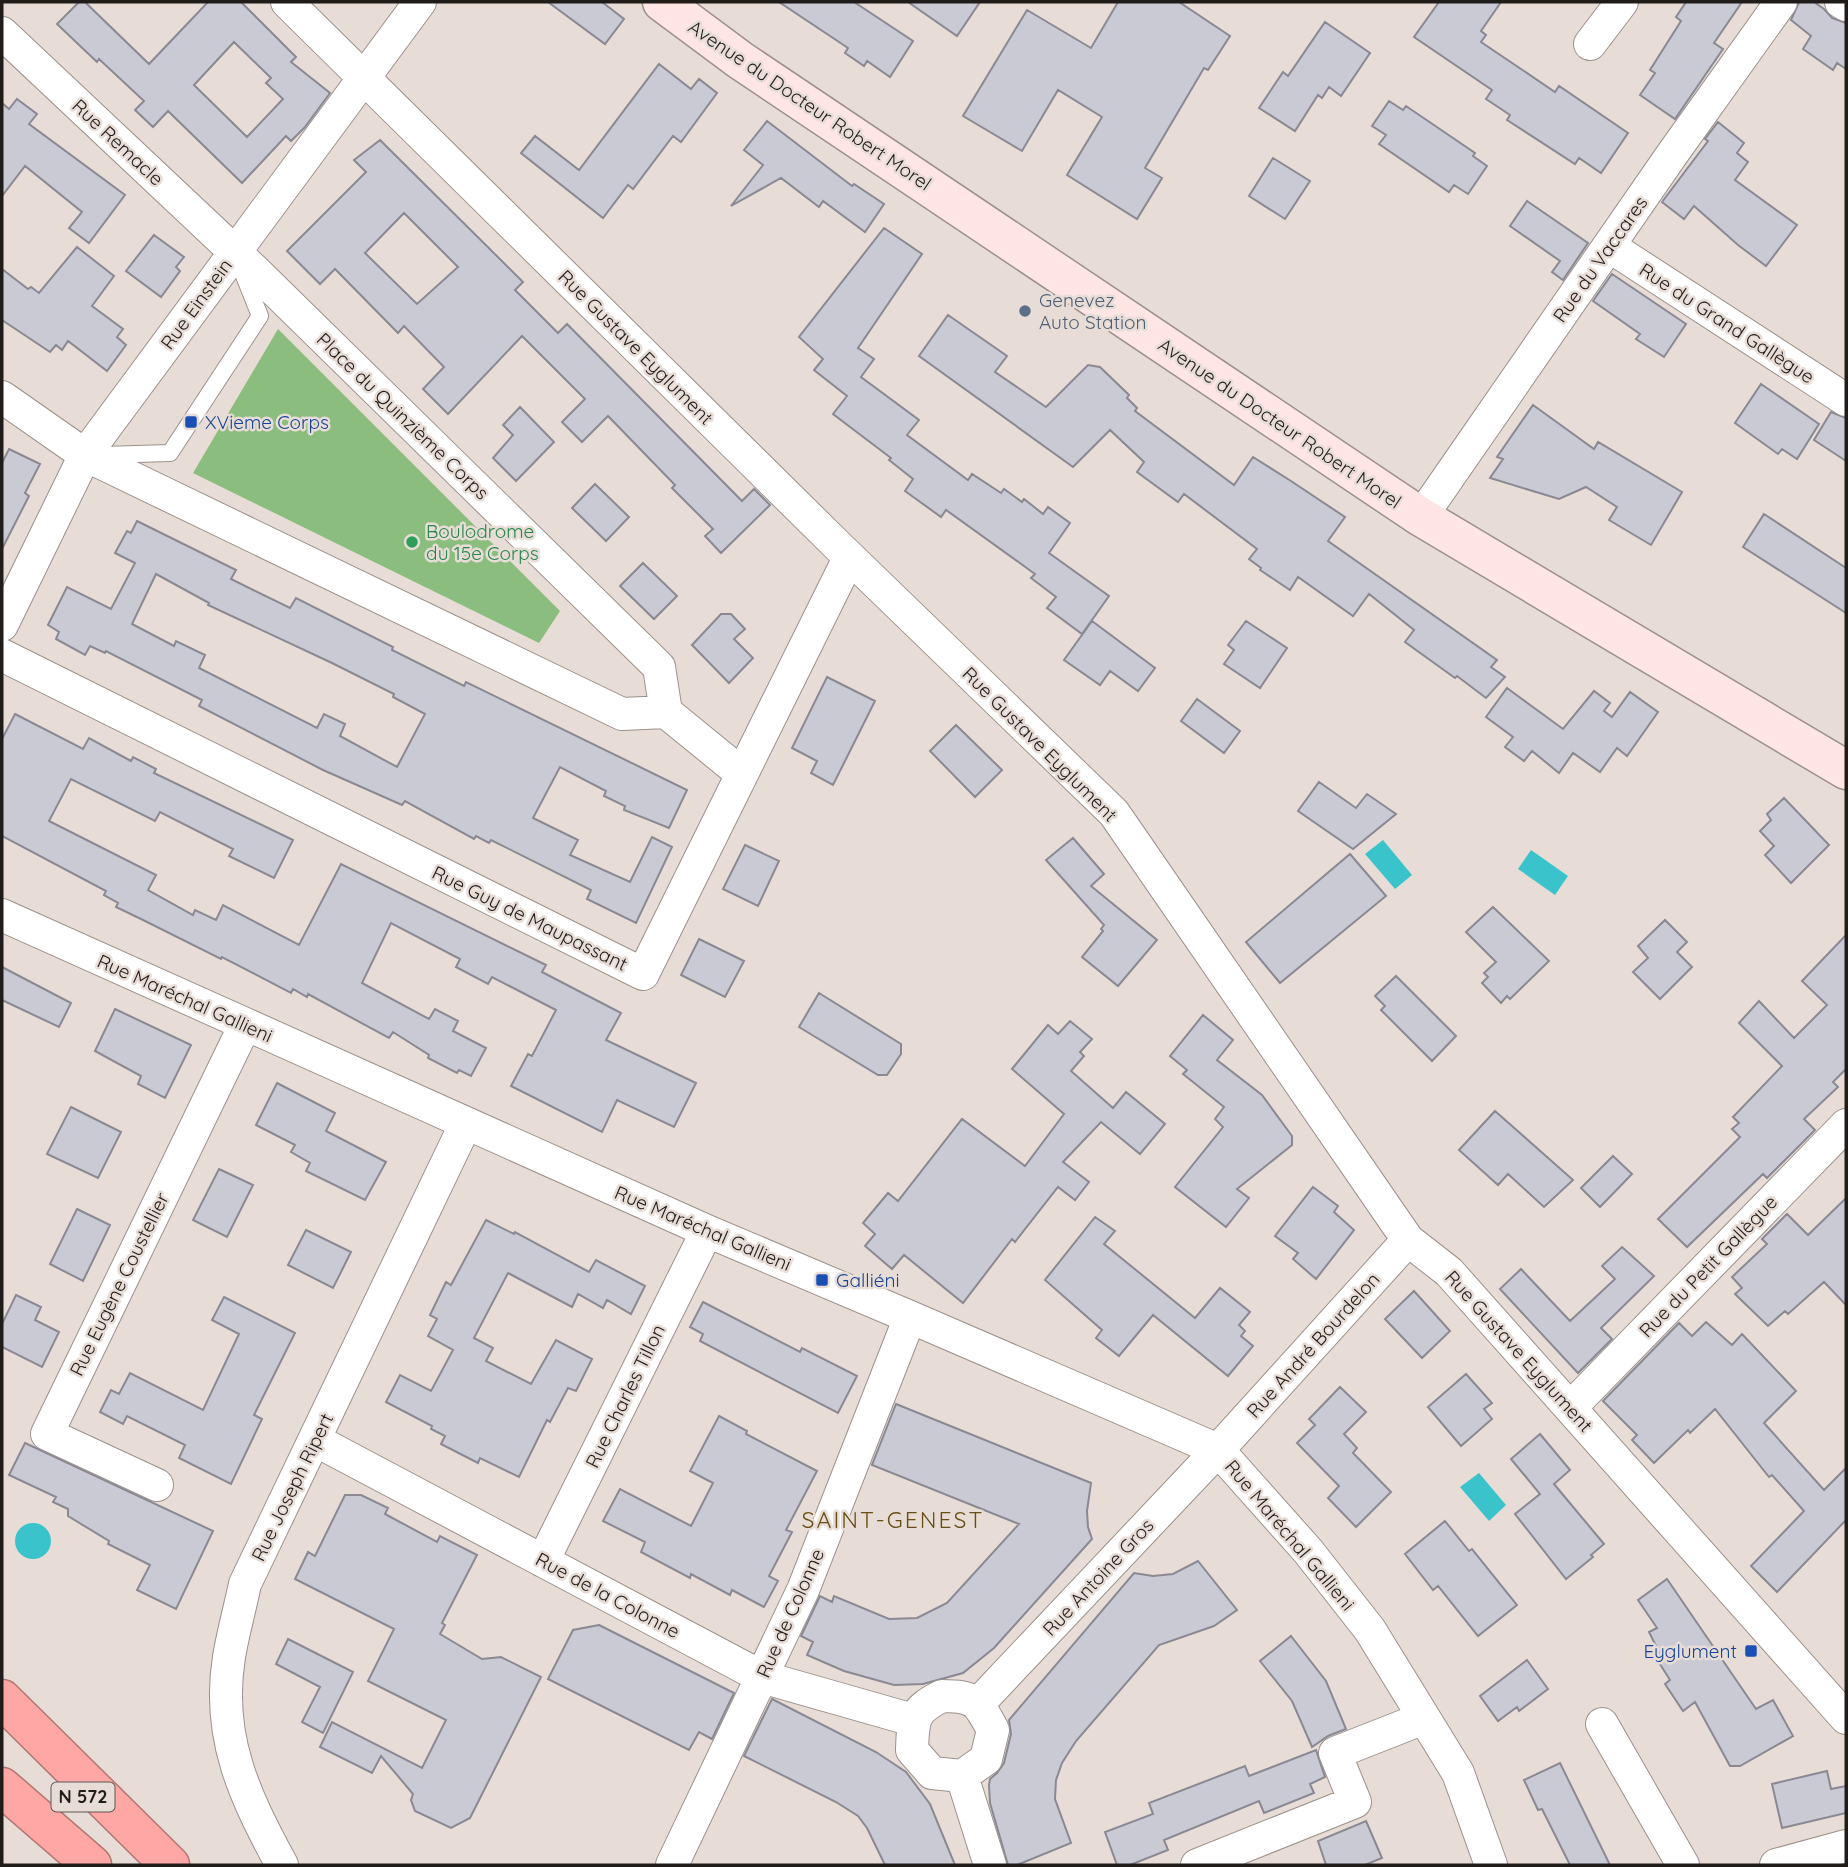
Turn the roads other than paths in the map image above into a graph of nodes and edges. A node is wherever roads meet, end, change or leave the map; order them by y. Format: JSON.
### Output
{"nodes":[{"id":1,"x":287,"y":2,"type":"edge"},
{"id":2,"x":420,"y":2,"type":"edge"},
{"id":3,"x":662,"y":2,"type":"edge"},
{"id":4,"x":1622,"y":2,"type":"edge"},
{"id":5,"x":1781,"y":2,"type":"edge"},
{"id":6,"x":1841,"y":2,"type":"edge"},
{"id":7,"x":1846,"y":5,"type":"edge"},
{"id":8,"x":4,"y":39,"type":"edge"},
{"id":9,"x":1590,"y":44,"type":"dead end"},
{"id":10,"x":363,"y":78,"type":"junction"},
{"id":11,"x":1609,"y":246,"type":"junction"},
{"id":12,"x":234,"y":251,"type":"junction"},
{"id":13,"x":2,"y":397,"type":"edge"},
{"id":14,"x":1846,"y":400,"type":"edge"},
{"id":15,"x":85,"y":455,"type":"junction"},
{"id":16,"x":1421,"y":517,"type":"junction"},
{"id":17,"x":849,"y":558,"type":"junction"},
{"id":18,"x":2,"y":625,"type":"edge"},
{"id":19,"x":2,"y":655,"type":"edge"},
{"id":20,"x":666,"y":712,"type":"junction"},
{"id":21,"x":1846,"y":770,"type":"edge"},
{"id":22,"x":743,"y":774,"type":"junction"},
{"id":23,"x":2,"y":915,"type":"edge"},
{"id":24,"x":245,"y":1025,"type":"junction"},
{"id":25,"x":466,"y":1123,"type":"junction"},
{"id":26,"x":1846,"y":1125,"type":"edge"},
{"id":27,"x":706,"y":1231,"type":"junction"},
{"id":28,"x":1408,"y":1240,"type":"junction"},
{"id":29,"x":910,"y":1317,"type":"junction"},
{"id":30,"x":1571,"y":1407,"type":"junction"},
{"id":31,"x":315,"y":1440,"type":"junction"},
{"id":32,"x":1218,"y":1450,"type":"junction"},
{"id":33,"x":157,"y":1485,"type":"dead end"},
{"id":34,"x":543,"y":1561,"type":"junction"},
{"id":35,"x":762,"y":1677,"type":"junction"},
{"id":36,"x":2,"y":1699,"type":"edge"},
{"id":37,"x":978,"y":1704,"type":"junction"},
{"id":38,"x":1424,"y":1718,"type":"junction"},
{"id":39,"x":1846,"y":1718,"type":"edge"},
{"id":40,"x":913,"y":1720,"type":"junction"},
{"id":41,"x":1602,"y":1724,"type":"dead end"},
{"id":42,"x":2,"y":1729,"type":"edge"},
{"id":43,"x":962,"y":1776,"type":"junction"},
{"id":44,"x":2,"y":1787,"type":"edge"},
{"id":45,"x":2,"y":1816,"type":"edge"},
{"id":46,"x":1846,"y":1846,"type":"edge"},
{"id":47,"x":59,"y":1865,"type":"edge"},
{"id":48,"x":92,"y":1865,"type":"edge"},
{"id":49,"x":163,"y":1865,"type":"edge"},
{"id":50,"x":170,"y":1865,"type":"edge"},
{"id":51,"x":282,"y":1865,"type":"edge"},
{"id":52,"x":672,"y":1865,"type":"edge"},
{"id":53,"x":990,"y":1865,"type":"edge"},
{"id":54,"x":1198,"y":1865,"type":"edge"},
{"id":55,"x":1491,"y":1865,"type":"edge"},
{"id":56,"x":1683,"y":1865,"type":"edge"},
{"id":57,"x":1776,"y":1865,"type":"edge"}],
"edges":[{"from":1,"to":10,"type":"street","name":"Rue Gustave Eyglument"},
{"from":2,"to":10,"type":"street","name":"Rue Einstein"},
{"from":3,"to":16,"type":"street","name":"Avenue du Docteur Robert Morel"},
{"from":4,"to":9,"type":"street"},
{"from":5,"to":11,"type":"street","name":"Rue du Vaccares"},
{"from":6,"to":7,"type":"street"},
{"from":8,"to":12,"type":"street","name":"Rue Remacle"},
{"from":10,"to":12,"type":"street","name":"Rue Einstein"},
{"from":10,"to":17,"type":"street","name":"Rue Gustave Eyglument"},
{"from":11,"to":14,"type":"street","name":"Rue du Grand Gallègue"},
{"from":11,"to":16,"type":"street","name":"Rue du Vaccares"},
{"from":12,"to":15,"type":"street","name":"Rue Einstein"},
{"from":12,"to":15,"type":"lane"},
{"from":12,"to":20,"type":"street","name":"Place du Quinzième Corps"},
{"from":13,"to":15,"type":"street"},
{"from":15,"to":18,"type":"street","name":"Rue Einstein"},
{"from":15,"to":20,"type":"street"},
{"from":16,"to":21,"type":"street","name":"Avenue du Docteur Robert Morel"},
{"from":17,"to":22,"type":"street","name":"Rue Guy de Maupassant"},
{"from":17,"to":28,"type":"street","name":"Rue Gustave Eyglument"},
{"from":19,"to":22,"type":"street","name":"Rue Guy de Maupassant"},
{"from":20,"to":22,"type":"street"},
{"from":23,"to":24,"type":"street","name":"Rue Maréchal Gallieni"},
{"from":24,"to":25,"type":"street","name":"Rue Maréchal Gallieni"},
{"from":24,"to":33,"type":"street","name":"Rue Eugène Coustellier"},
{"from":25,"to":27,"type":"street","name":"Rue Maréchal Gallieni"},
{"from":25,"to":31,"type":"street","name":"Rue Joseph Ripert"},
{"from":26,"to":30,"type":"street","name":"Rue du Petit Gallègue"},
{"from":27,"to":29,"type":"street","name":"Rue Maréchal Gallieni"},
{"from":27,"to":34,"type":"street","name":"Rue Charles Tillon"},
{"from":28,"to":30,"type":"street","name":"Rue Gustave Eyglument"},
{"from":28,"to":32,"type":"street","name":"Rue André Bourdelon"},
{"from":29,"to":32,"type":"street","name":"Rue Maréchal Gallieni"},
{"from":29,"to":35,"type":"street","name":"Rue de Colonne"},
{"from":30,"to":39,"type":"street","name":"Rue Gustave Eyglument"},
{"from":31,"to":34,"type":"street","name":"Rue de la Colonne"},
{"from":31,"to":51,"type":"street","name":"Rue Joseph Ripert"},
{"from":32,"to":37,"type":"street","name":"Rue Antoine Gros"},
{"from":32,"to":38,"type":"street","name":"Rue Maréchal Gallieni"},
{"from":34,"to":35,"type":"street","name":"Rue de la Colonne"},
{"from":35,"to":40,"type":"street","name":"Rue de la Colonne"},
{"from":35,"to":52,"type":"street","name":"Rue de Colonne"},
{"from":36,"to":50,"type":"highway"},
{"from":37,"to":40,"type":"street"},
{"from":37,"to":43,"type":"street"},
{"from":38,"to":54,"type":"street"},
{"from":38,"to":55,"type":"street","name":"Rue Maréchal Gallieni"},
{"from":40,"to":43,"type":"street"},
{"from":41,"to":56,"type":"street"},
{"from":42,"to":49,"type":"highway","number":"N 572"},
{"from":43,"to":53,"type":"street"},
{"from":44,"to":48,"type":"highway","number":"N 572"},
{"from":45,"to":47,"type":"highway"},
{"from":46,"to":57,"type":"street"}]}
